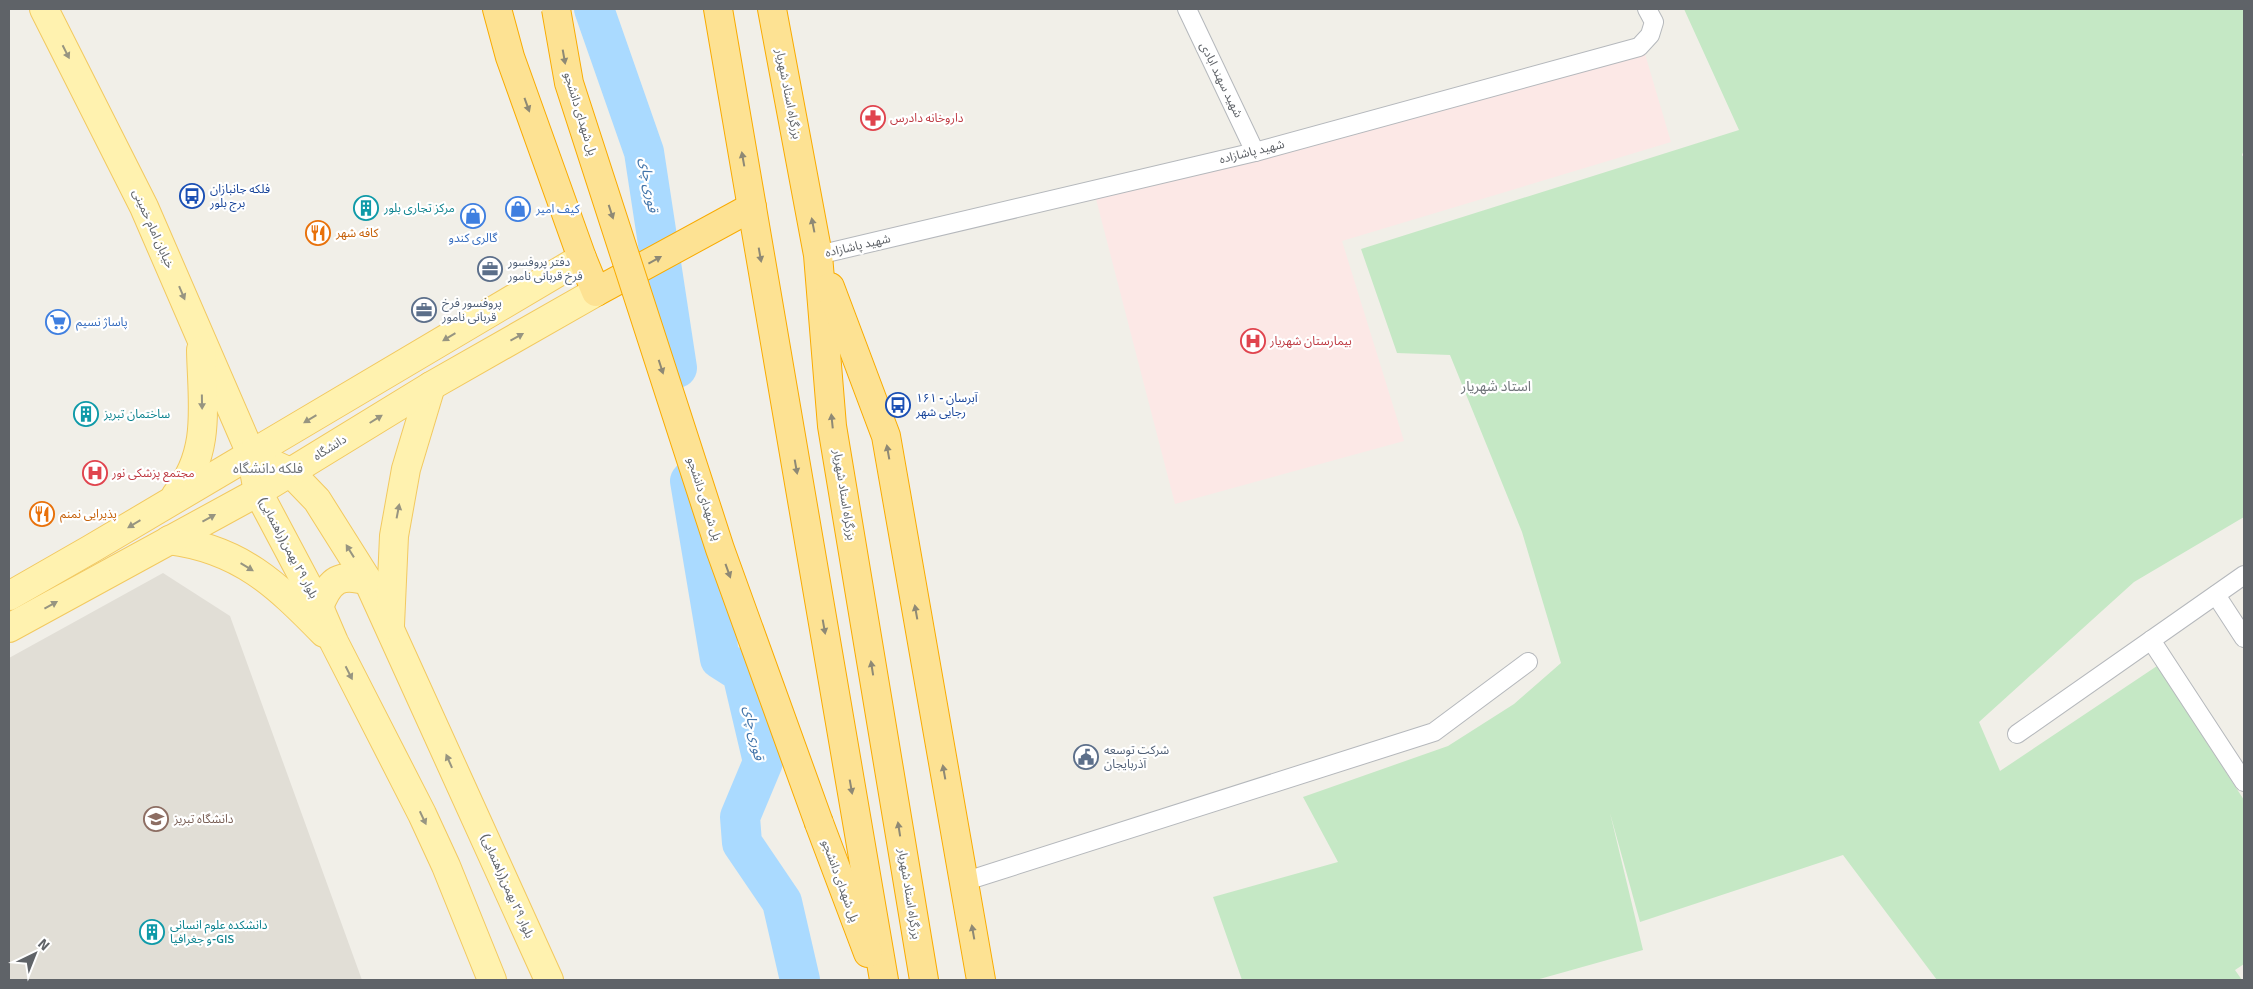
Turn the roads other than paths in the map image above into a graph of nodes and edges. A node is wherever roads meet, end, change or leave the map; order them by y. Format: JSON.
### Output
{"nodes":[{"id":1,"x":44,"y":9,"type":"edge"},
{"id":2,"x":497,"y":9,"type":"edge"},
{"id":3,"x":503,"y":9,"type":"edge"},
{"id":4,"x":556,"y":9,"type":"edge"},
{"id":5,"x":718,"y":9,"type":"edge"},
{"id":6,"x":772,"y":9,"type":"edge"},
{"id":7,"x":1187,"y":9,"type":"edge"},
{"id":8,"x":1647,"y":9,"type":"edge"},
{"id":9,"x":510,"y":57,"type":"junction"},
{"id":10,"x":1255,"y":152,"type":"junction"},
{"id":11,"x":752,"y":207,"type":"junction"},
{"id":12,"x":818,"y":255,"type":"junction"},
{"id":13,"x":582,"y":258,"type":"junction"},
{"id":14,"x":596,"y":292,"type":"junction"},
{"id":15,"x":200,"y":336,"type":"junction"},
{"id":16,"x":431,"y":386,"type":"junction"},
{"id":17,"x":251,"y":454,"type":"junction"},
{"id":18,"x":290,"y":472,"type":"junction"},
{"id":19,"x":258,"y":492,"type":"junction"},
{"id":20,"x":170,"y":503,"type":"junction"},
{"id":21,"x":169,"y":540,"type":"junction"},
{"id":22,"x":2244,"y":575,"type":"edge"},
{"id":23,"x":368,"y":581,"type":"junction"},
{"id":24,"x":2216,"y":595,"type":"junction"},
{"id":25,"x":9,"y":596,"type":"edge"},
{"id":26,"x":319,"y":607,"type":"junction"},
{"id":27,"x":9,"y":628,"type":"edge"},
{"id":28,"x":390,"y":629,"type":"junction"},
{"id":29,"x":2244,"y":638,"type":"edge"},
{"id":30,"x":2151,"y":640,"type":"junction"},
{"id":31,"x":334,"y":642,"type":"junction"},
{"id":32,"x":1528,"y":662,"type":"dead end"},
{"id":33,"x":2017,"y":734,"type":"dead end"},
{"id":34,"x":2244,"y":782,"type":"edge"},
{"id":35,"x":963,"y":882,"type":"junction"},
{"id":36,"x":492,"y":980,"type":"edge"},
{"id":37,"x":549,"y":980,"type":"edge"},
{"id":38,"x":884,"y":980,"type":"edge"},
{"id":39,"x":924,"y":980,"type":"edge"},
{"id":40,"x":981,"y":980,"type":"edge"}],
"edges":[{"from":1,"to":15,"type":"main road","name":"خیابان امام خمینی","one_way":true},
{"from":2,"to":9,"type":"highway"},
{"from":3,"to":9,"type":"highway"},
{"from":4,"to":38,"type":"highway","name":"پل شهدای دانشجو","one_way":true,"bridge":true},
{"from":11,"to":5,"type":"highway","one_way":true},
{"from":12,"to":6,"type":"highway","name":"بزرگراه استاد شهریار","one_way":true},
{"from":7,"to":10,"type":"street","name":"شهید سهند ابادی"},
{"from":8,"to":10,"type":"street","name":"شهید پاشازاده"},
{"from":9,"to":13,"type":"highway","one_way":true},
{"from":10,"to":12,"type":"street","name":"شهید پاشازاده"},
{"from":14,"to":11,"type":"highway","one_way":true},
{"from":11,"to":38,"type":"highway","one_way":true},
{"from":35,"to":12,"type":"highway","one_way":true},
{"from":39,"to":12,"type":"highway","name":"بزرگراه استاد شهریار","one_way":true},
{"from":13,"to":14,"type":"highway"},
{"from":13,"to":17,"type":"main road","one_way":true},
{"from":16,"to":14,"type":"main road","name":"دانشگاه","one_way":true},
{"from":15,"to":17,"type":"main road","name":"خیابان امام خمینی"},
{"from":15,"to":20,"type":"main road","one_way":true},
{"from":18,"to":16,"type":"main road","name":"دانشگاه","one_way":true},
{"from":28,"to":16,"type":"main road","one_way":true},
{"from":17,"to":18,"type":"main road","name":"بلوار ٢٩ بهمن(راهنمایی)"},
{"from":17,"to":19,"type":"main road","name":"بلوار ٢٩ بهمن(راهنمایی)"},
{"from":17,"to":20,"type":"main road"},
{"from":18,"to":19,"type":"main road","name":"دانشگاه"},
{"from":23,"to":18,"type":"main road","name":"بلوار ٢٩ بهمن(راهنمایی)","one_way":true},
{"from":21,"to":19,"type":"main road","name":"دانشگاه","one_way":true},
{"from":19,"to":26,"type":"main road","name":"بلوار ٢٩ بهمن(راهنمایی)"},
{"from":20,"to":25,"type":"main road","one_way":true},
{"from":27,"to":21,"type":"main road","name":"دانشگاه","one_way":true},
{"from":21,"to":31,"type":"main road","one_way":true},
{"from":22,"to":24,"type":"street"},
{"from":23,"to":26,"type":"main road"},
{"from":23,"to":28,"type":"main road","name":"بلوار ٢٩ بهمن(راهنمایی)"},
{"from":24,"to":29,"type":"street"},
{"from":24,"to":30,"type":"street"},
{"from":26,"to":31,"type":"main road","name":"بلوار ٢٩ بهمن(راهنمایی)"},
{"from":37,"to":28,"type":"main road","name":"بلوار ٢٩ بهمن(راهنمایی)","one_way":true},
{"from":30,"to":33,"type":"street"},
{"from":30,"to":34,"type":"street"},
{"from":31,"to":36,"type":"main road","name":"بلوار ٢٩ بهمن(راهنمایی)","one_way":true},
{"from":32,"to":35,"type":"street"},
{"from":40,"to":35,"type":"highway","one_way":true}]}
